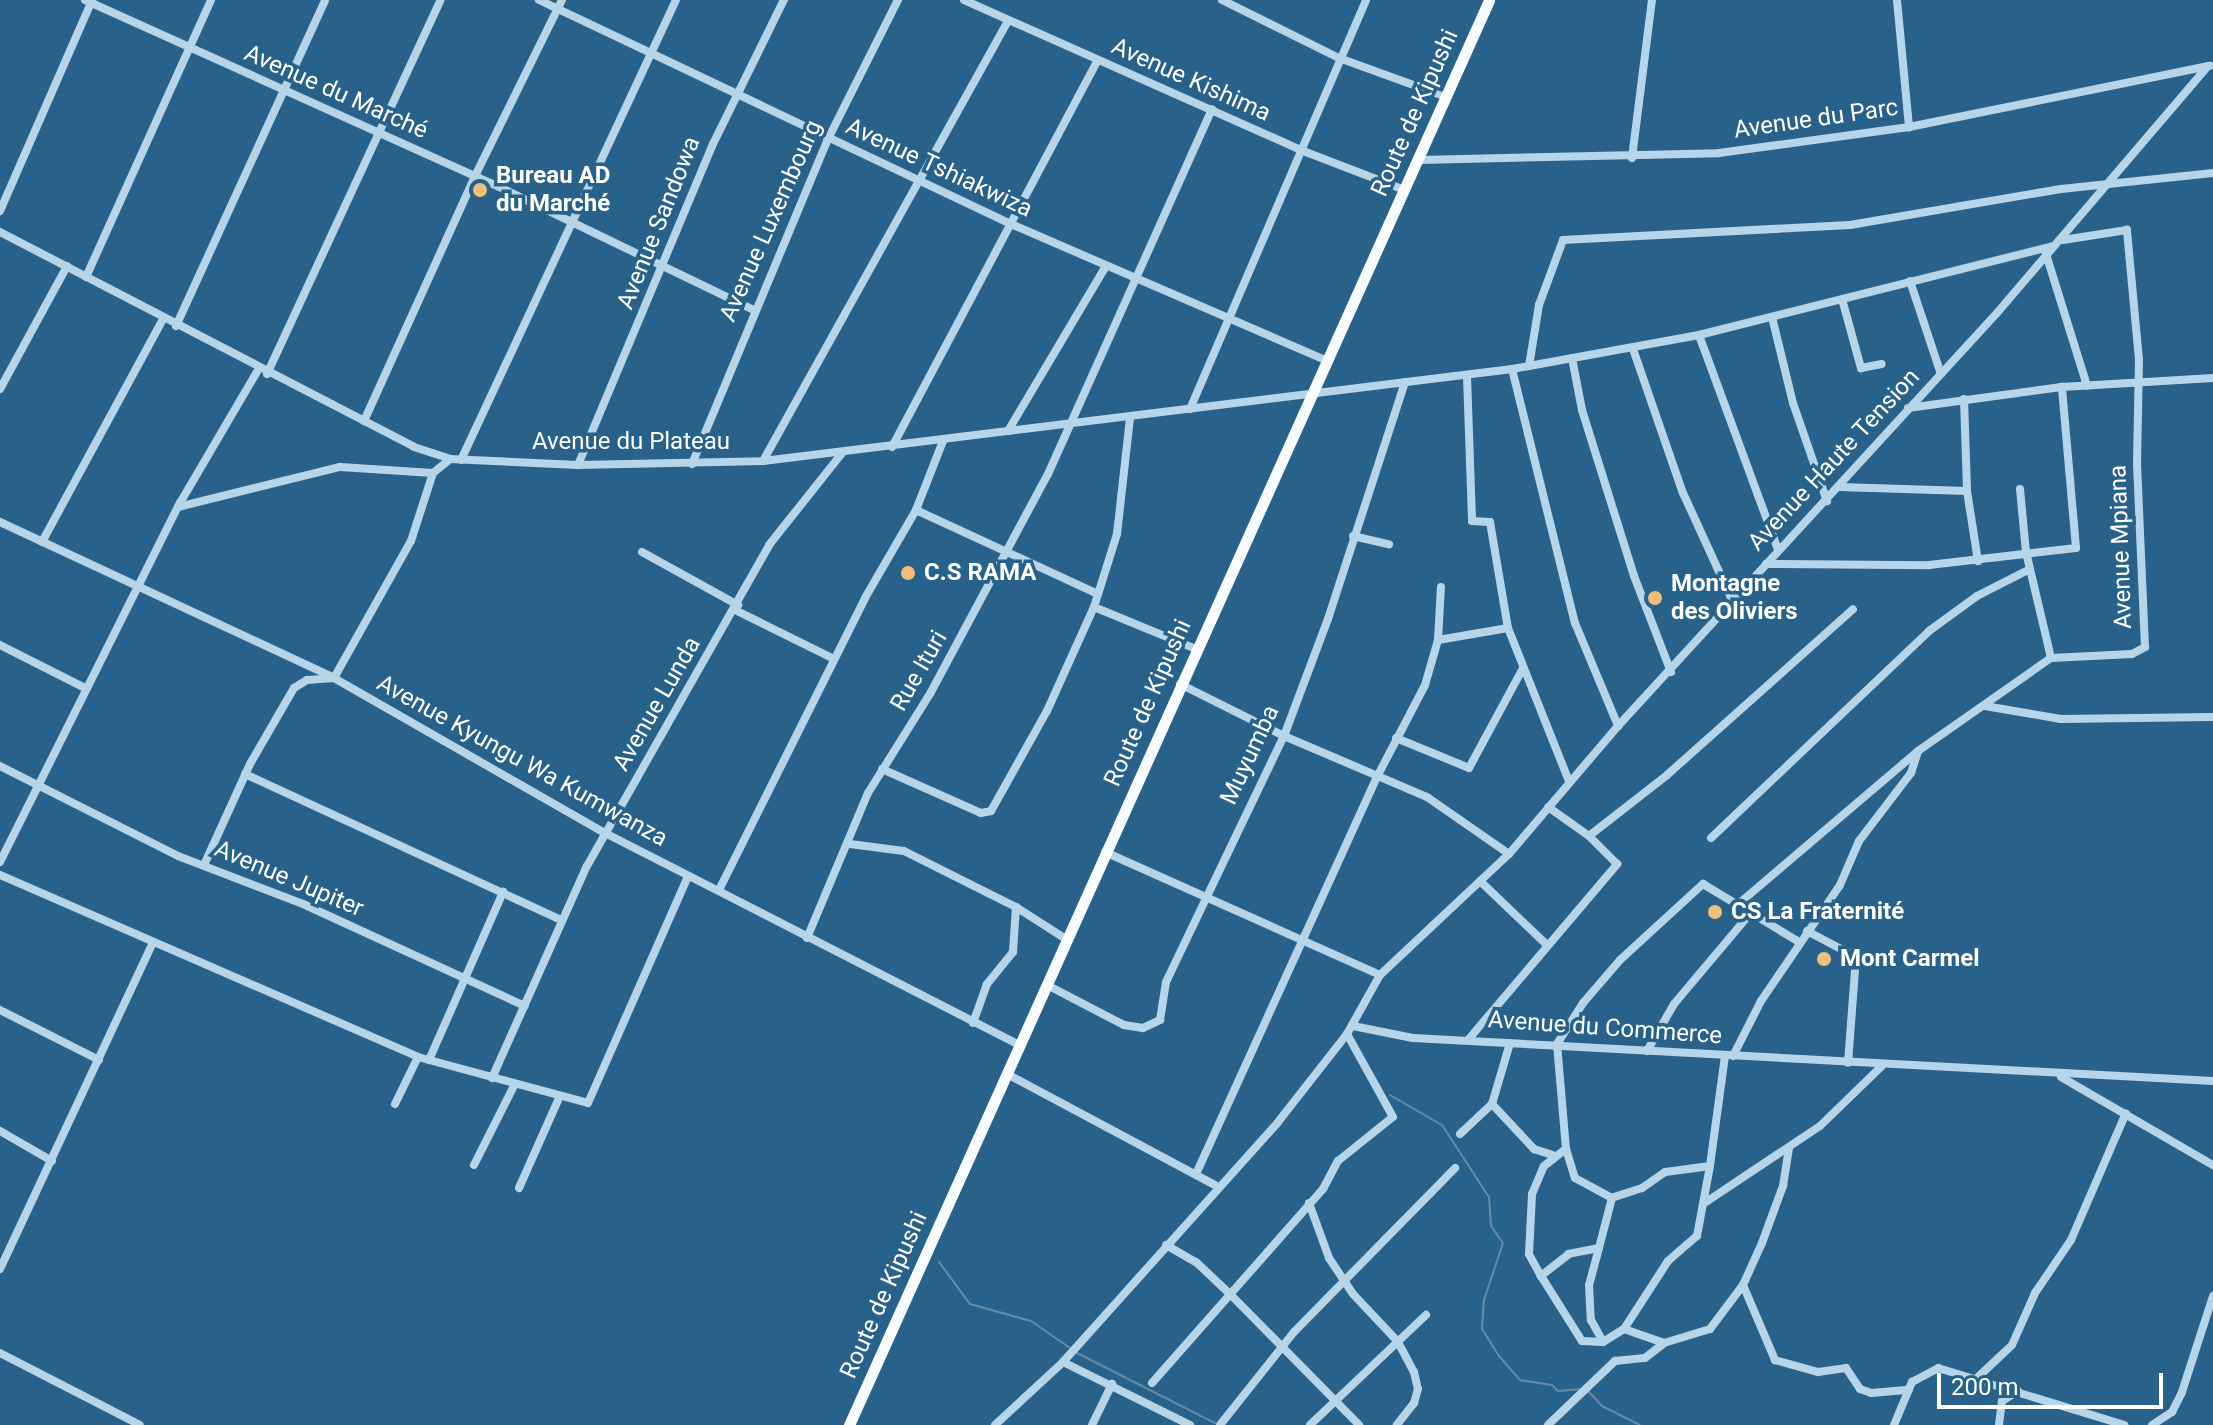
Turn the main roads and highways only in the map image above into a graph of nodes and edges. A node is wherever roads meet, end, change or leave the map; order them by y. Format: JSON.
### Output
{"nodes":[{"id":1,"x":1485,"y":1,"type":"edge"},
{"id":2,"x":849,"y":1425,"type":"edge"}],
"edges":[{"from":1,"to":2,"type":"main road","name":"Route de Kipushi"}]}
